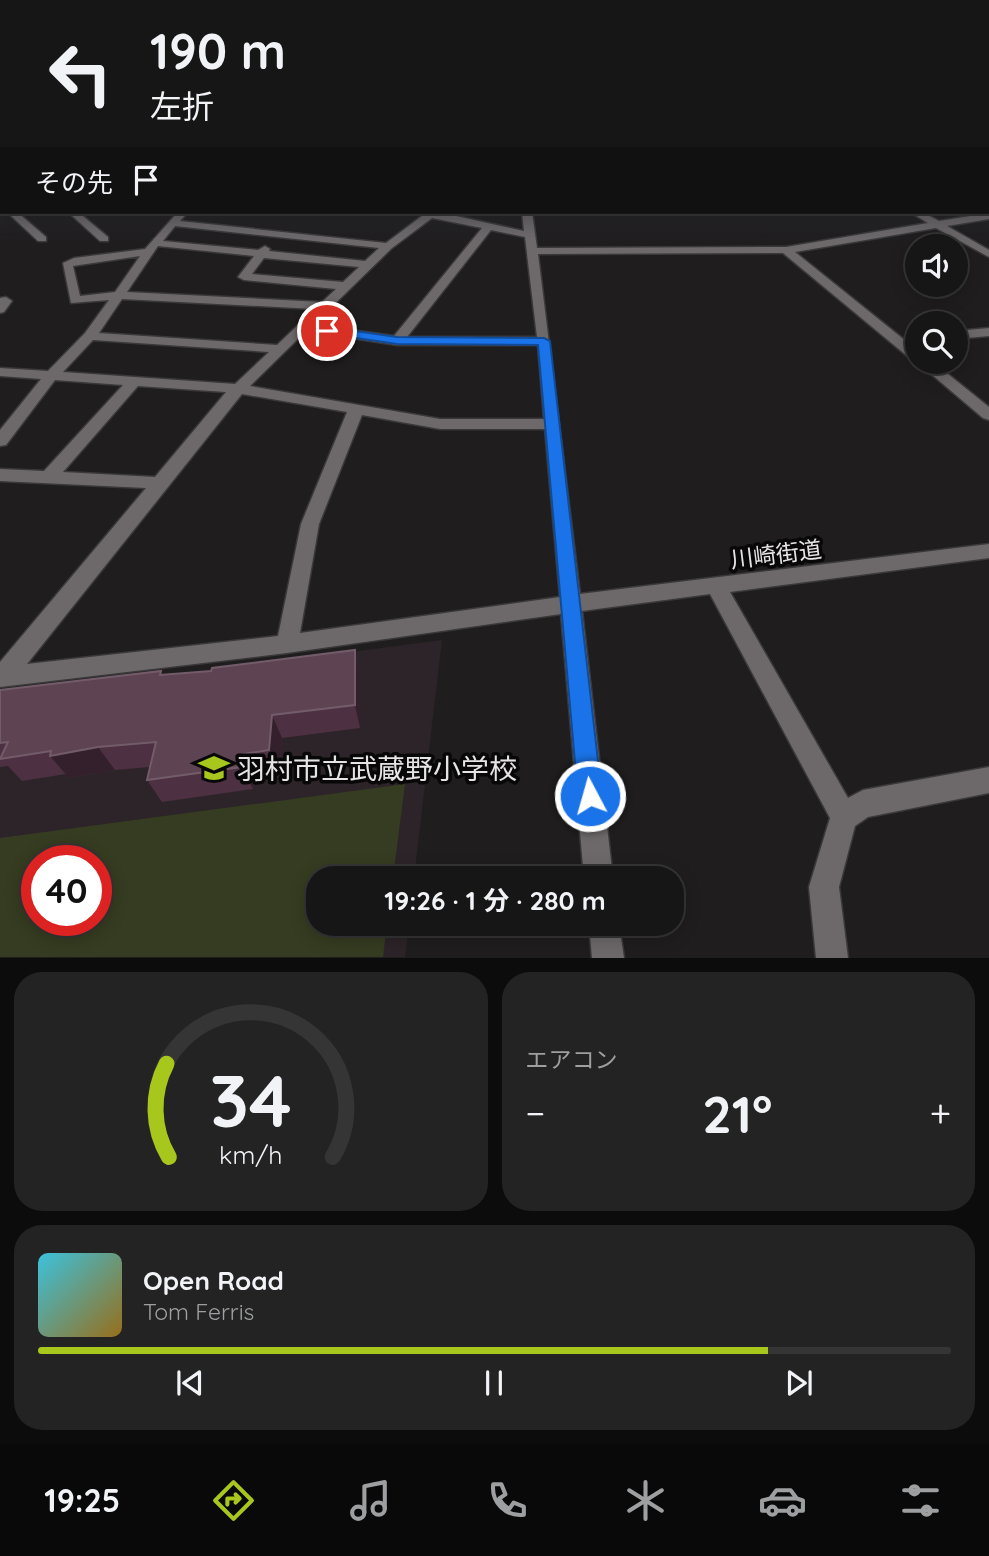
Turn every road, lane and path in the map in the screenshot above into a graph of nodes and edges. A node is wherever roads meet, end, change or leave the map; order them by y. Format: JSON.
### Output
{"nodes":[{"id":1,"x":14,"y":214,"type":"edge"},
{"id":2,"x":76,"y":214,"type":"edge"},
{"id":3,"x":181,"y":214,"type":"edge"},
{"id":4,"x":432,"y":214,"type":"edge"},
{"id":5,"x":437,"y":214,"type":"edge"},
{"id":6,"x":527,"y":214,"type":"edge"},
{"id":7,"x":918,"y":214,"type":"edge"},
{"id":8,"x":989,"y":216,"type":"edge"},
{"id":9,"x":172,"y":223,"type":"junction"},
{"id":10,"x":936,"y":224,"type":"junction"},
{"id":11,"x":488,"y":227,"type":"junction"},
{"id":12,"x":276,"y":234,"type":"junction"},
{"id":13,"x":42,"y":239,"type":"dead end"},
{"id":14,"x":104,"y":239,"type":"dead end"},
{"id":15,"x":530,"y":243,"type":"junction"},
{"id":16,"x":388,"y":246,"type":"junction"},
{"id":17,"x":152,"y":248,"type":"junction"},
{"id":18,"x":786,"y":250,"type":"junction"},
{"id":19,"x":989,"y":254,"type":"edge"},
{"id":20,"x":260,"y":255,"type":"junction"},
{"id":21,"x":368,"y":265,"type":"junction"},
{"id":22,"x":345,"y":286,"type":"junction"},
{"id":23,"x":119,"y":295,"type":"junction"},
{"id":24,"x":0,"y":302,"type":"edge"},
{"id":25,"x":324,"y":306,"type":"junction"},
{"id":26,"x":0,"y":309,"type":"edge"},
{"id":27,"x":303,"y":327,"type":"junction"},
{"id":28,"x":987,"y":334,"type":"edge"},
{"id":29,"x":968,"y":335,"type":"edge"},
{"id":30,"x":90,"y":336,"type":"junction"},
{"id":31,"x":905,"y":340,"type":"edge"},
{"id":32,"x":397,"y":341,"type":"junction"},
{"id":33,"x":544,"y":341,"type":"junction"},
{"id":34,"x":898,"y":341,"type":"junction"},
{"id":35,"x":905,"y":347,"type":"edge"},
{"id":36,"x":282,"y":349,"type":"junction"},
{"id":37,"x":0,"y":372,"type":"edge"},
{"id":38,"x":939,"y":374,"type":"edge"},
{"id":39,"x":51,"y":376,"type":"junction"},
{"id":40,"x":135,"y":380,"type":"junction"},
{"id":41,"x":241,"y":388,"type":"junction"},
{"id":42,"x":356,"y":411,"type":"junction"},
{"id":43,"x":989,"y":415,"type":"edge"},
{"id":44,"x":552,"y":424,"type":"junction"},
{"id":45,"x":0,"y":441,"type":"edge"},
{"id":46,"x":0,"y":475,"type":"edge"},
{"id":47,"x":48,"y":478,"type":"junction"},
{"id":48,"x":162,"y":483,"type":"junction"},
{"id":49,"x":985,"y":556,"type":"edge"},
{"id":50,"x":716,"y":586,"type":"junction"},
{"id":51,"x":569,"y":604,"type":"junction"},
{"id":52,"x":287,"y":644,"type":"junction"},
{"id":53,"x":1,"y":677,"type":"edge"},
{"id":54,"x":989,"y":780,"type":"edge"},
{"id":55,"x":844,"y":817,"type":"junction"},
{"id":56,"x":598,"y":866,"type":"edge"},
{"id":57,"x":605,"y":936,"type":"edge"},
{"id":58,"x":608,"y":957,"type":"edge"},
{"id":59,"x":832,"y":957,"type":"edge"}],
"edges":[{"from":1,"to":13,"type":"street"},
{"from":2,"to":14,"type":"street"},
{"from":3,"to":9,"type":"street"},
{"from":4,"to":16,"type":"street"},
{"from":5,"to":11,"type":"street"},
{"from":6,"to":15,"type":"street"},
{"from":7,"to":10,"type":"street"},
{"from":8,"to":10,"type":"street"},
{"from":9,"to":12,"type":"street"},
{"from":9,"to":17,"type":"street"},
{"from":10,"to":18,"type":"street"},
{"from":10,"to":19,"type":"street"},
{"from":11,"to":15,"type":"street"},
{"from":11,"to":32,"type":"street"},
{"from":12,"to":16,"type":"street"},
{"from":12,"to":20,"type":"street"},
{"from":15,"to":18,"type":"street"},
{"from":15,"to":33,"type":"street"},
{"from":16,"to":21,"type":"street"},
{"from":17,"to":20,"type":"street"},
{"from":17,"to":23,"type":"street"},
{"from":17,"to":23,"type":"street"},
{"from":18,"to":34,"type":"street"},
{"from":20,"to":21,"type":"street"},
{"from":20,"to":22,"type":"street"},
{"from":21,"to":22,"type":"street"},
{"from":22,"to":25,"type":"street"},
{"from":23,"to":25,"type":"street"},
{"from":23,"to":30,"type":"street"},
{"from":24,"to":26,"type":"street"},
{"from":25,"to":27,"type":"street"},
{"from":27,"to":32,"type":"street"},
{"from":27,"to":36,"type":"street"},
{"from":28,"to":29,"type":"street"},
{"from":30,"to":36,"type":"street"},
{"from":30,"to":39,"type":"street"},
{"from":31,"to":34,"type":"street"},
{"from":32,"to":33,"type":"street"},
{"from":33,"to":44,"type":"street"},
{"from":34,"to":35,"type":"street"},
{"from":36,"to":41,"type":"street"},
{"from":37,"to":39,"type":"street"},
{"from":38,"to":43,"type":"street"},
{"from":39,"to":40,"type":"street"},
{"from":39,"to":45,"type":"street"},
{"from":40,"to":41,"type":"street"},
{"from":40,"to":47,"type":"street"},
{"from":41,"to":42,"type":"street"},
{"from":41,"to":48,"type":"street"},
{"from":42,"to":44,"type":"street"},
{"from":42,"to":52,"type":"street"},
{"from":44,"to":51,"type":"street"},
{"from":46,"to":47,"type":"street"},
{"from":47,"to":48,"type":"street"},
{"from":48,"to":53,"type":"street"},
{"from":49,"to":50,"type":"street","name":"川崎街道"},
{"from":50,"to":51,"type":"street","name":"川崎街道"},
{"from":50,"to":55,"type":"street"},
{"from":51,"to":52,"type":"street","name":"川崎街道"},
{"from":51,"to":56,"type":"street"},
{"from":52,"to":53,"type":"street","name":"川崎街道"},
{"from":54,"to":55,"type":"street"},
{"from":55,"to":59,"type":"street"},
{"from":57,"to":58,"type":"street"}]}
